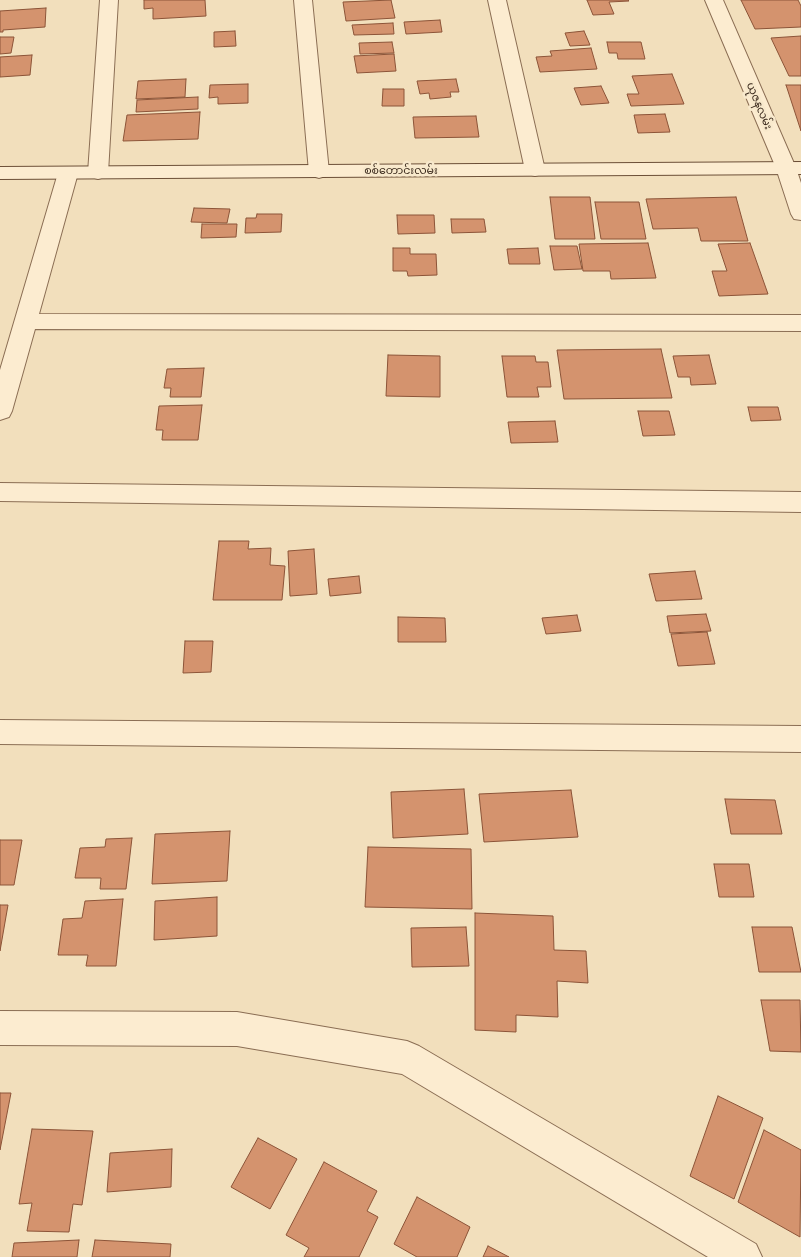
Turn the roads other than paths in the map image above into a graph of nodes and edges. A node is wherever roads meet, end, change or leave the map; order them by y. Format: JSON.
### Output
{"nodes":[{"id":1,"x":109,"y":0,"type":"edge"},
{"id":2,"x":303,"y":0,"type":"edge"},
{"id":3,"x":497,"y":0,"type":"edge"},
{"id":4,"x":714,"y":0,"type":"edge"},
{"id":5,"x":793,"y":168,"type":"edge"},
{"id":6,"x":535,"y":170,"type":"junction"},
{"id":7,"x":319,"y":172,"type":"junction"},
{"id":8,"x":0,"y":173,"type":"edge"},
{"id":9,"x":68,"y":173,"type":"junction"},
{"id":10,"x":98,"y":173,"type":"junction"},
{"id":11,"x":801,"y":214,"type":"edge"},
{"id":12,"x":26,"y":321,"type":"junction"},
{"id":13,"x":801,"y":323,"type":"edge"},
{"id":14,"x":0,"y":410,"type":"edge"},
{"id":15,"x":0,"y":492,"type":"edge"},
{"id":16,"x":801,"y":502,"type":"edge"},
{"id":17,"x":0,"y":732,"type":"edge"},
{"id":18,"x":801,"y":739,"type":"edge"},
{"id":19,"x":0,"y":1028,"type":"edge"},
{"id":20,"x":743,"y":1257,"type":"edge"}],
"edges":[{"from":1,"to":10,"type":"street"},
{"from":2,"to":7,"type":"street"},
{"from":3,"to":6,"type":"street"},
{"from":4,"to":5,"type":"street","name":"ယုဇနလမ်း"},
{"from":5,"to":6,"type":"street","name":"စစ်တောင်းလမ်း"},
{"from":5,"to":11,"type":"street","name":"ယုဇနလမ်း"},
{"from":6,"to":7,"type":"street","name":"စစ်တောင်းလမ်း"},
{"from":7,"to":10,"type":"street","name":"စစ်တောင်းလမ်း"},
{"from":8,"to":9,"type":"street","name":"စစ်တောင်းလမ်း"},
{"from":9,"to":10,"type":"street","name":"စစ်တောင်းလမ်း"},
{"from":9,"to":12,"type":"street"},
{"from":12,"to":13,"type":"street"},
{"from":12,"to":14,"type":"street"},
{"from":15,"to":16,"type":"street"},
{"from":17,"to":18,"type":"street"},
{"from":19,"to":20,"type":"street"}]}
